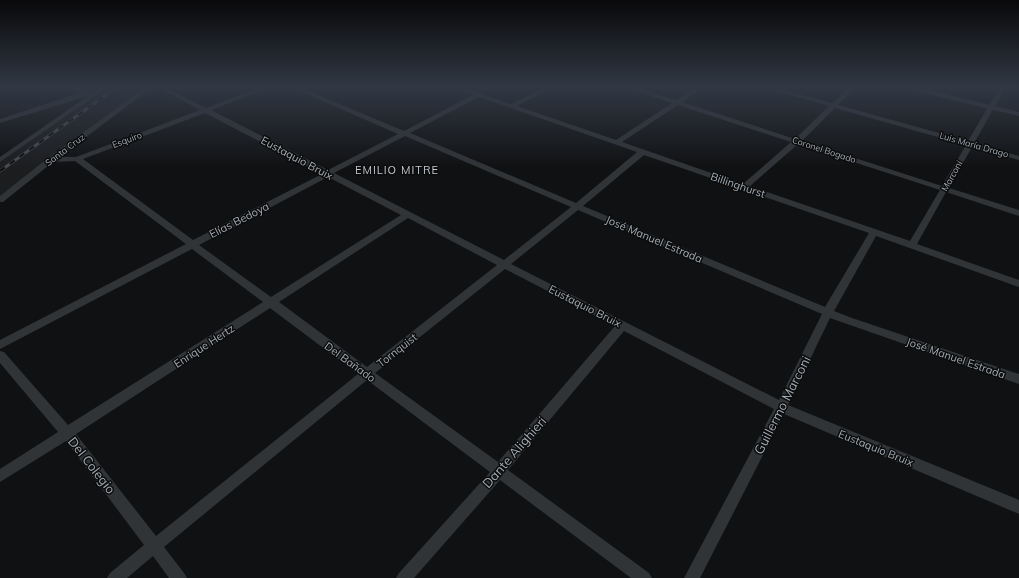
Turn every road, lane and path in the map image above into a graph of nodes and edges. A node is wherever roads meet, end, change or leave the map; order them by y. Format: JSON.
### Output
{"nodes":[{"id":1,"x":22,"y":114,"type":"edge"},
{"id":2,"x":66,"y":114,"type":"edge"},
{"id":3,"x":113,"y":114,"type":"edge"},
{"id":4,"x":196,"y":114,"type":"edge"},
{"id":5,"x":214,"y":114,"type":"edge"},
{"id":6,"x":358,"y":114,"type":"edge"},
{"id":7,"x":442,"y":114,"type":"edge"},
{"id":8,"x":534,"y":114,"type":"edge"},
{"id":9,"x":659,"y":114,"type":"edge"},
{"id":10,"x":714,"y":114,"type":"edge"},
{"id":11,"x":824,"y":114,"type":"edge"},
{"id":12,"x":865,"y":114,"type":"edge"},
{"id":13,"x":987,"y":114,"type":"edge"},
{"id":14,"x":0,"y":121,"type":"edge"},
{"id":15,"x":405,"y":134,"type":"junction"},
{"id":16,"x":796,"y":141,"type":"junction"},
{"id":17,"x":616,"y":143,"type":"junction"},
{"id":18,"x":970,"y":144,"type":"junction"},
{"id":19,"x":642,"y":152,"type":"junction"},
{"id":20,"x":1019,"y":158,"type":"edge"},
{"id":21,"x":0,"y":160,"type":"edge"},
{"id":22,"x":51,"y":160,"type":"junction"},
{"id":23,"x":77,"y":160,"type":"junction"},
{"id":24,"x":327,"y":174,"type":"junction"},
{"id":25,"x":744,"y":187,"type":"junction"},
{"id":26,"x":945,"y":190,"type":"junction"},
{"id":27,"x":0,"y":200,"type":"edge"},
{"id":28,"x":578,"y":206,"type":"junction"},
{"id":29,"x":1019,"y":213,"type":"edge"},
{"id":30,"x":407,"y":215,"type":"junction"},
{"id":31,"x":873,"y":233,"type":"junction"},
{"id":32,"x":190,"y":245,"type":"junction"},
{"id":33,"x":912,"y":245,"type":"junction"},
{"id":34,"x":504,"y":264,"type":"junction"},
{"id":35,"x":1019,"y":284,"type":"edge"},
{"id":36,"x":270,"y":303,"type":"junction"},
{"id":37,"x":828,"y":312,"type":"junction"},
{"id":38,"x":622,"y":326,"type":"junction"},
{"id":39,"x":0,"y":345,"type":"edge"},
{"id":40,"x":0,"y":355,"type":"edge"},
{"id":41,"x":366,"y":374,"type":"junction"},
{"id":42,"x":1019,"y":380,"type":"edge"},
{"id":43,"x":781,"y":407,"type":"junction"},
{"id":44,"x":67,"y":433,"type":"junction"},
{"id":45,"x":499,"y":471,"type":"junction"},
{"id":46,"x":0,"y":476,"type":"edge"},
{"id":47,"x":1019,"y":507,"type":"edge"},
{"id":48,"x":154,"y":546,"type":"junction"},
{"id":49,"x":115,"y":578,"type":"edge"},
{"id":50,"x":179,"y":578,"type":"edge"},
{"id":51,"x":404,"y":578,"type":"edge"},
{"id":52,"x":644,"y":578,"type":"edge"},
{"id":53,"x":692,"y":578,"type":"edge"}],
"edges":[{"from":1,"to":14,"type":"street"},
{"from":2,"to":21,"type":"street"},
{"from":3,"to":22,"type":"street","name":"Santa Cruz"},
{"from":4,"to":23,"type":"street","name":"Esquiro"},
{"from":5,"to":24,"type":"street","name":"Eustaquio Bruix"},
{"from":6,"to":15,"type":"street","name":"José Manuel Estrada"},
{"from":7,"to":15,"type":"street","name":"Elías Bedoya"},
{"from":8,"to":17,"type":"street","name":"Billinghurst"},
{"from":9,"to":17,"type":"street"},
{"from":10,"to":16,"type":"street","name":"Coronel Bogado"},
{"from":11,"to":16,"type":"street"},
{"from":12,"to":18,"type":"street","name":"Luis María Drago"},
{"from":13,"to":18,"type":"street","name":"Marconi"},
{"from":15,"to":24,"type":"street","name":"Elías Bedoya"},
{"from":15,"to":28,"type":"street","name":"José Manuel Estrada"},
{"from":16,"to":25,"type":"street"},
{"from":16,"to":26,"type":"street","name":"Coronel Bogado"},
{"from":17,"to":19,"type":"street","name":"Billinghurst"},
{"from":18,"to":20,"type":"street","name":"Luis María Drago"},
{"from":18,"to":26,"type":"street","name":"Marconi"},
{"from":19,"to":25,"type":"street","name":"Billinghurst"},
{"from":19,"to":28,"type":"street","name":"Tornquist"},
{"from":22,"to":23,"type":"street"},
{"from":22,"to":27,"type":"street","name":"Santa Cruz"},
{"from":23,"to":32,"type":"street","name":"Del Bañado"},
{"from":24,"to":30,"type":"street","name":"Eustaquio Bruix"},
{"from":24,"to":32,"type":"street","name":"Elías Bedoya"},
{"from":25,"to":31,"type":"street","name":"Billinghurst"},
{"from":26,"to":29,"type":"street","name":"Coronel Bogado"},
{"from":26,"to":33,"type":"street","name":"Marconi"},
{"from":28,"to":34,"type":"street","name":"Tornquist"},
{"from":28,"to":37,"type":"street","name":"José Manuel Estrada"},
{"from":30,"to":34,"type":"street","name":"Eustaquio Bruix"},
{"from":30,"to":36,"type":"street","name":"Enrique Hertz"},
{"from":31,"to":33,"type":"street","name":"Billinghurst"},
{"from":31,"to":37,"type":"street","name":"Guillermo Marconi"},
{"from":32,"to":36,"type":"street","name":"Del Bañado"},
{"from":32,"to":39,"type":"street","name":"Elías Bedoya"},
{"from":33,"to":35,"type":"street","name":"Billinghurst"},
{"from":34,"to":38,"type":"street","name":"Eustaquio Bruix"},
{"from":34,"to":41,"type":"street","name":"Tornquist"},
{"from":36,"to":41,"type":"street","name":"Del Bañado"},
{"from":36,"to":44,"type":"street","name":"Enrique Hertz"},
{"from":37,"to":42,"type":"street","name":"José Manuel Estrada"},
{"from":37,"to":43,"type":"street","name":"Guillermo Marconi"},
{"from":38,"to":43,"type":"street","name":"Eustaquio Bruix"},
{"from":38,"to":45,"type":"street","name":"Dante Alighieri"},
{"from":40,"to":44,"type":"street","name":"Del Colegio"},
{"from":41,"to":45,"type":"street","name":"Del Bañado"},
{"from":41,"to":48,"type":"street","name":"Tornquist"},
{"from":43,"to":47,"type":"street","name":"Eustaquio Bruix"},
{"from":43,"to":53,"type":"street","name":"Guillermo Marconi"},
{"from":44,"to":46,"type":"street","name":"Enrique Hertz"},
{"from":44,"to":48,"type":"street","name":"Del Colegio"},
{"from":45,"to":51,"type":"street","name":"Dante Alighieri"},
{"from":45,"to":52,"type":"street","name":"Del Bañado"},
{"from":48,"to":49,"type":"street","name":"Tornquist"},
{"from":48,"to":50,"type":"street","name":"Del Colegio"}]}
